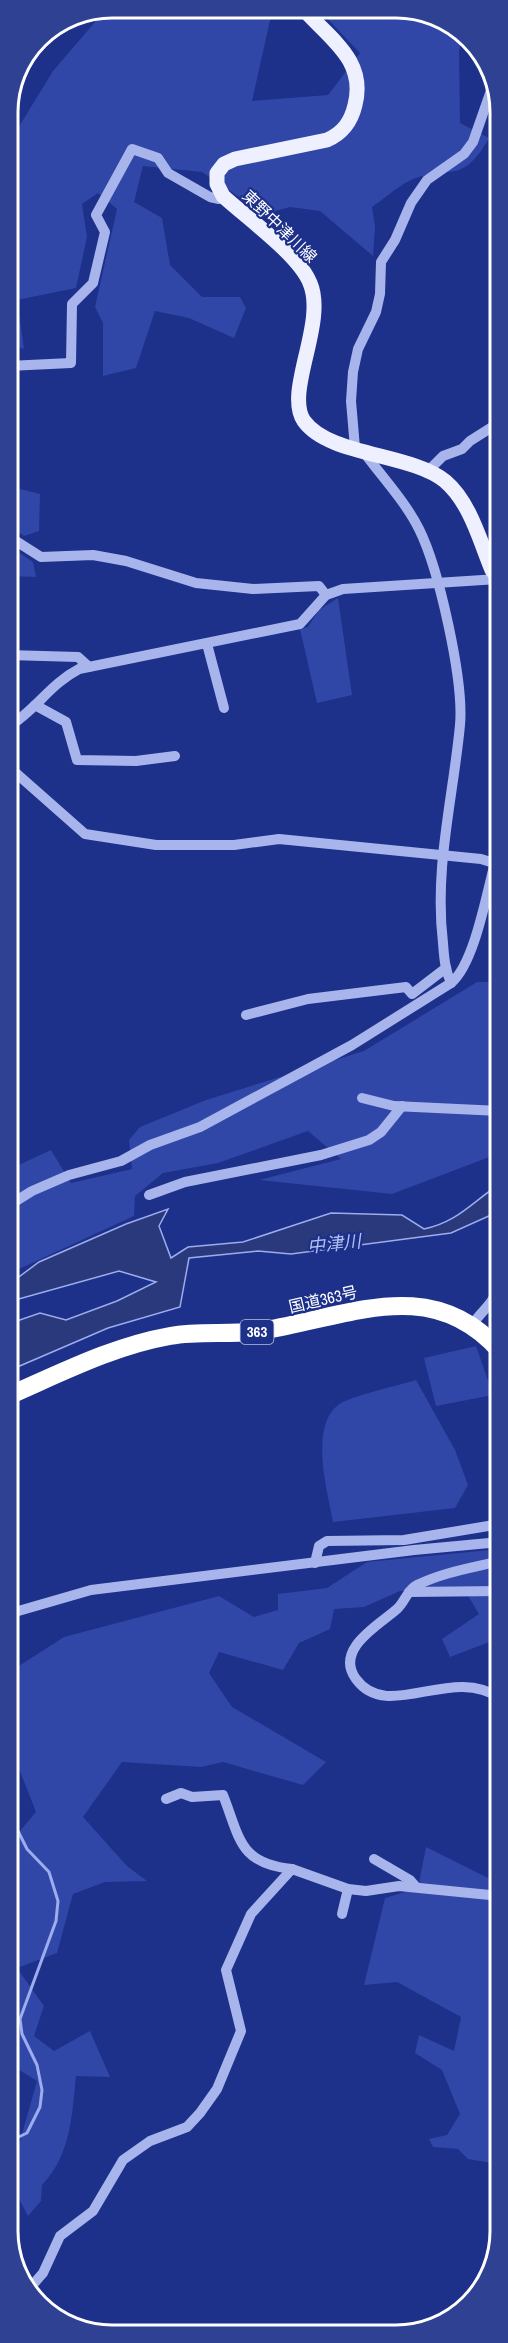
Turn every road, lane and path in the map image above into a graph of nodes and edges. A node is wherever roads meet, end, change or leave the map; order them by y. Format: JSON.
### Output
{"nodes":[{"id":1,"x":311,"y":18,"type":"edge"},
{"id":2,"x":489,"y":99,"type":"edge"},
{"id":3,"x":224,"y":196,"type":"junction"},
{"id":4,"x":18,"y":366,"type":"edge"},
{"id":5,"x":490,"y":428,"type":"edge"},
{"id":6,"x":359,"y":449,"type":"junction"},
{"id":7,"x":427,"y":472,"type":"junction"},
{"id":8,"x":18,"y":542,"type":"edge"},
{"id":9,"x":490,"y":561,"type":"edge"},
{"id":10,"x":490,"y":580,"type":"edge"},
{"id":11,"x":438,"y":583,"type":"junction"},
{"id":12,"x":326,"y":595,"type":"junction"},
{"id":13,"x":207,"y":644,"type":"junction"},
{"id":14,"x":18,"y":655,"type":"edge"},
{"id":15,"x":89,"y":666,"type":"junction"},
{"id":16,"x":35,"y":705,"type":"junction"},
{"id":17,"x":224,"y":708,"type":"dead end"},
{"id":18,"x":18,"y":719,"type":"edge"},
{"id":19,"x":175,"y":756,"type":"dead end"},
{"id":20,"x":18,"y":775,"type":"edge"},
{"id":21,"x":441,"y":855,"type":"junction"},
{"id":22,"x":490,"y":863,"type":"edge"},
{"id":23,"x":490,"y":888,"type":"edge"},
{"id":24,"x":446,"y":968,"type":"junction"},
{"id":25,"x":451,"y":983,"type":"junction"},
{"id":26,"x":246,"y":1015,"type":"dead end"},
{"id":27,"x":362,"y":1098,"type":"dead end"},
{"id":28,"x":402,"y":1106,"type":"junction"},
{"id":29,"x":490,"y":1110,"type":"edge"},
{"id":30,"x":149,"y":1195,"type":"dead end"},
{"id":31,"x":18,"y":1200,"type":"edge"},
{"id":32,"x":490,"y":1307,"type":"edge"},
{"id":33,"x":472,"y":1325,"type":"junction"},
{"id":34,"x":490,"y":1342,"type":"edge"},
{"id":35,"x":18,"y":1392,"type":"edge"},
{"id":36,"x":490,"y":1526,"type":"edge"},
{"id":37,"x":490,"y":1543,"type":"edge"},
{"id":38,"x":315,"y":1563,"type":"junction"},
{"id":39,"x":490,"y":1563,"type":"edge"},
{"id":40,"x":490,"y":1591,"type":"edge"},
{"id":41,"x":409,"y":1592,"type":"junction"},
{"id":42,"x":18,"y":1611,"type":"edge"},
{"id":43,"x":490,"y":1692,"type":"edge"},
{"id":44,"x":166,"y":1799,"type":"dead end"},
{"id":45,"x":374,"y":1859,"type":"dead end"},
{"id":46,"x":292,"y":1869,"type":"junction"},
{"id":47,"x":416,"y":1887,"type":"junction"},
{"id":48,"x":348,"y":1889,"type":"junction"},
{"id":49,"x":490,"y":1895,"type":"edge"},
{"id":50,"x":342,"y":1914,"type":"dead end"},
{"id":51,"x":34,"y":2283,"type":"edge"}],
"edges":[{"from":1,"to":3,"type":"main road","name":"東野中津川線"},
{"from":2,"to":6,"type":"street"},
{"from":3,"to":4,"type":"street"},
{"from":3,"to":6,"type":"main road","name":"東野中津川線"},
{"from":5,"to":7,"type":"street"},
{"from":6,"to":7,"type":"main road","name":"東野中津川線"},
{"from":6,"to":11,"type":"street"},
{"from":7,"to":9,"type":"main road","name":"東野中津川線"},
{"from":8,"to":12,"type":"street"},
{"from":10,"to":11,"type":"street"},
{"from":11,"to":12,"type":"street"},
{"from":11,"to":21,"type":"street"},
{"from":12,"to":13,"type":"street"},
{"from":13,"to":15,"type":"street"},
{"from":13,"to":17,"type":"street"},
{"from":14,"to":15,"type":"street"},
{"from":15,"to":16,"type":"street"},
{"from":16,"to":18,"type":"street"},
{"from":16,"to":19,"type":"street"},
{"from":20,"to":21,"type":"street"},
{"from":21,"to":22,"type":"street"},
{"from":21,"to":24,"type":"street"},
{"from":23,"to":25,"type":"street"},
{"from":24,"to":25,"type":"street"},
{"from":24,"to":26,"type":"street"},
{"from":25,"to":31,"type":"street"},
{"from":27,"to":28,"type":"street"},
{"from":28,"to":29,"type":"street"},
{"from":28,"to":30,"type":"street"},
{"from":32,"to":33,"type":"street"},
{"from":33,"to":34,"type":"highway","name":"国道363号","number":"363"},
{"from":33,"to":35,"type":"highway","name":"国道363号","number":"363"},
{"from":36,"to":38,"type":"street"},
{"from":37,"to":38,"type":"street"},
{"from":38,"to":42,"type":"street"},
{"from":39,"to":41,"type":"street"},
{"from":40,"to":41,"type":"street"},
{"from":41,"to":43,"type":"street"},
{"from":44,"to":46,"type":"street"},
{"from":45,"to":47,"type":"street"},
{"from":46,"to":48,"type":"street"},
{"from":46,"to":51,"type":"street"},
{"from":47,"to":48,"type":"street"},
{"from":47,"to":49,"type":"street"},
{"from":48,"to":50,"type":"street"}]}
